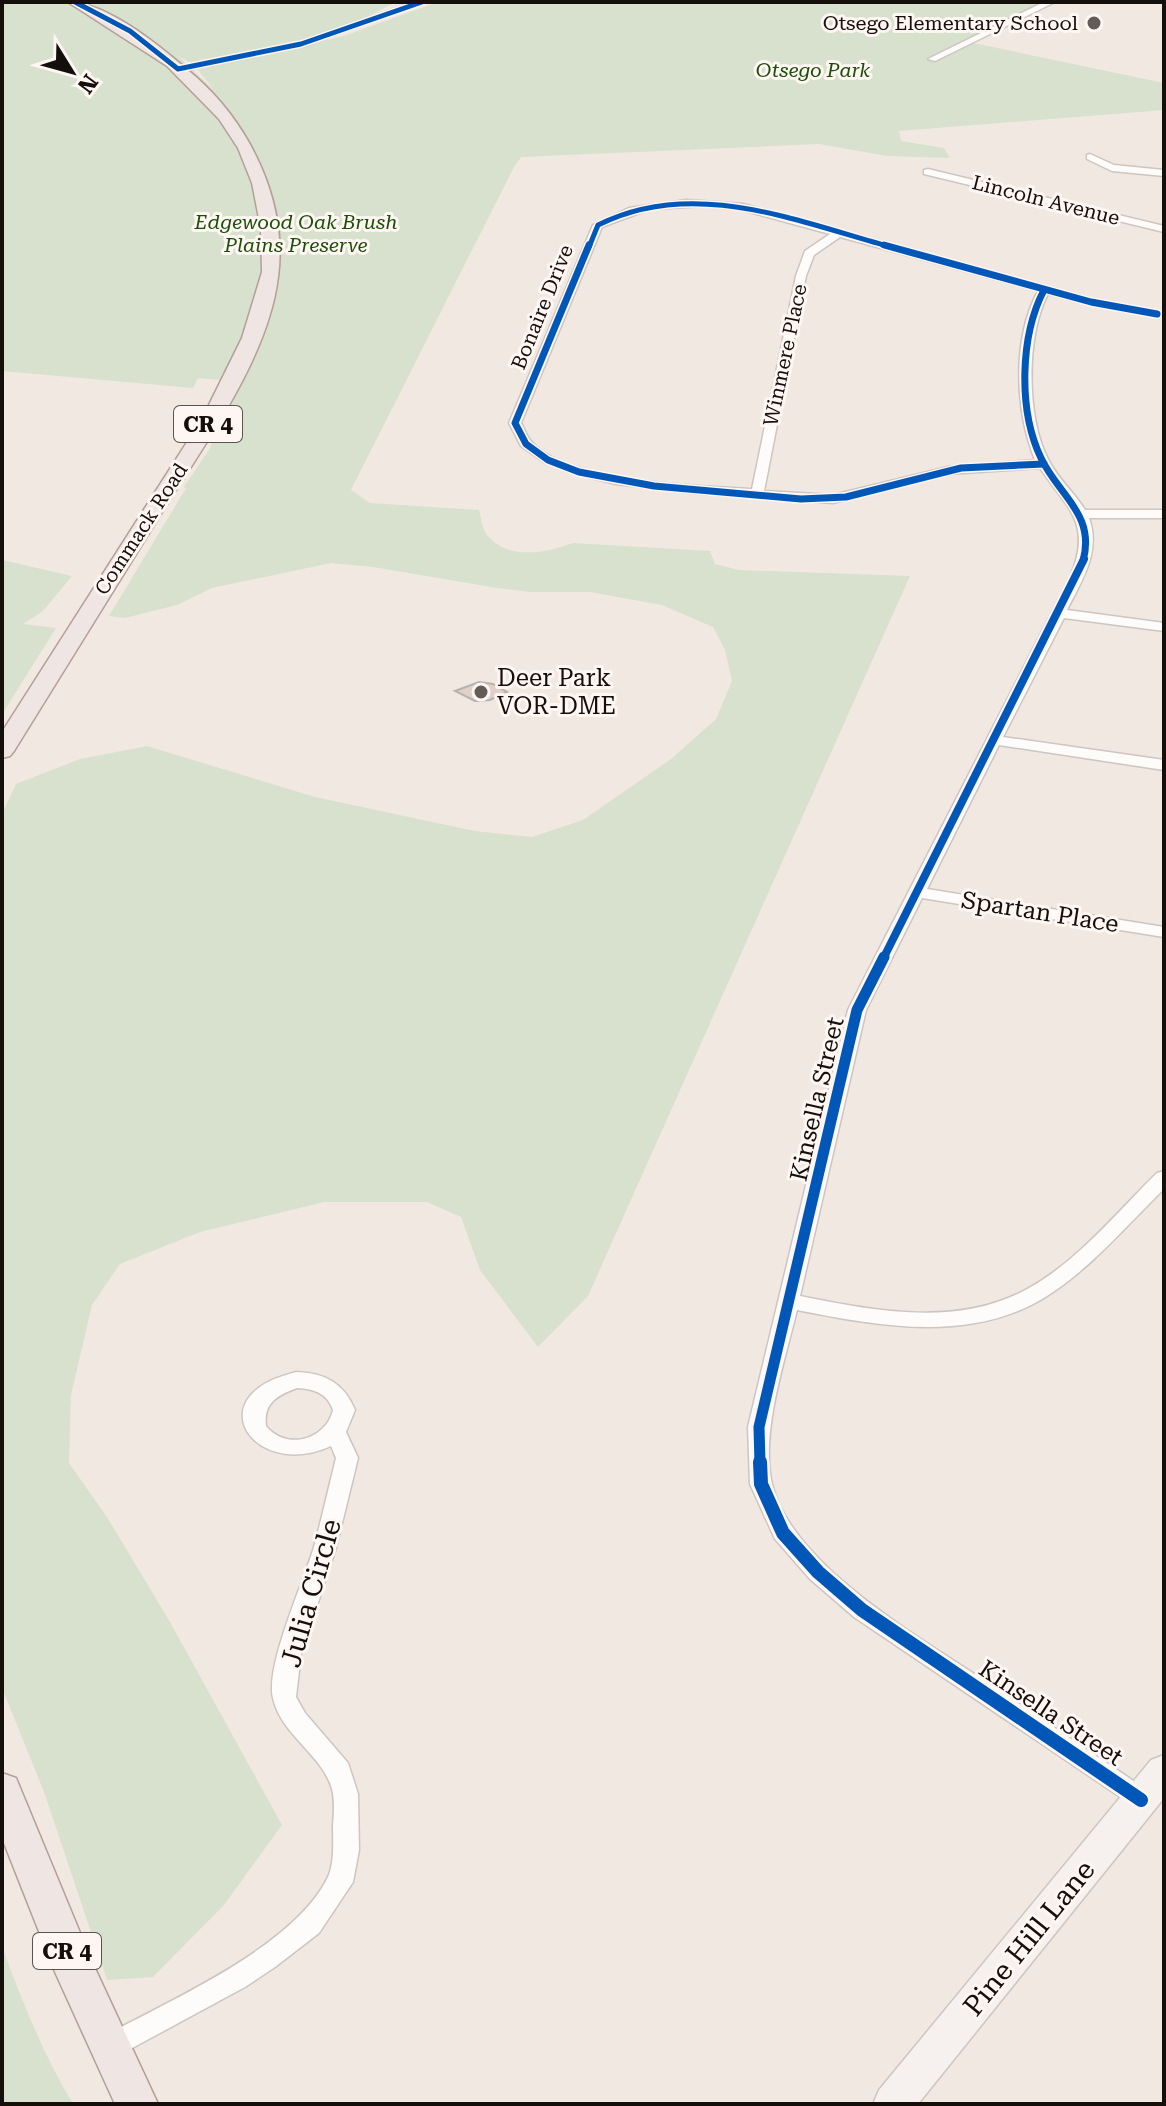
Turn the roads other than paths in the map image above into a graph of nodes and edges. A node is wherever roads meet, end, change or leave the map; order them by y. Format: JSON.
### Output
{"nodes":[{"id":1,"x":75,"y":2,"type":"edge"},
{"id":2,"x":422,"y":2,"type":"edge"},
{"id":3,"x":1051,"y":2,"type":"edge"},
{"id":4,"x":932,"y":59,"type":"dead end"},
{"id":5,"x":178,"y":69,"type":"junction"},
{"id":6,"x":1090,"y":157,"type":"dead end"},
{"id":7,"x":928,"y":172,"type":"dead end"},
{"id":8,"x":1164,"y":173,"type":"edge"},
{"id":9,"x":1164,"y":229,"type":"edge"},
{"id":10,"x":840,"y":232,"type":"junction"},
{"id":11,"x":1044,"y":290,"type":"junction"},
{"id":12,"x":1157,"y":314,"type":"dead end"},
{"id":13,"x":1044,"y":464,"type":"junction"},
{"id":14,"x":757,"y":494,"type":"junction"},
{"id":15,"x":1082,"y":514,"type":"junction"},
{"id":16,"x":1164,"y":514,"type":"edge"},
{"id":17,"x":1059,"y":613,"type":"junction"},
{"id":18,"x":1164,"y":627,"type":"edge"},
{"id":19,"x":993,"y":740,"type":"junction"},
{"id":20,"x":2,"y":751,"type":"edge"},
{"id":21,"x":1164,"y":765,"type":"edge"},
{"id":22,"x":916,"y":892,"type":"junction"},
{"id":23,"x":1164,"y":932,"type":"edge"},
{"id":24,"x":1164,"y":1178,"type":"edge"},
{"id":25,"x":791,"y":1302,"type":"junction"},
{"id":26,"x":335,"y":1432,"type":"dead end"},
{"id":27,"x":1153,"y":1785,"type":"edge"},
{"id":28,"x":2,"y":1790,"type":"edge"},
{"id":29,"x":110,"y":2047,"type":"junction"},
{"id":30,"x":137,"y":2104,"type":"edge"},
{"id":31,"x":893,"y":2104,"type":"edge"}],
"edges":[{"from":1,"to":5,"type":"main road","name":"Commack Road","number":"CR 4"},
{"from":2,"to":5,"type":"street"},
{"from":3,"to":4,"type":"street"},
{"from":5,"to":20,"type":"main road","name":"Commack Road","number":"CR 4"},
{"from":6,"to":8,"type":"street"},
{"from":7,"to":9,"type":"street","name":"Lincoln Avenue"},
{"from":10,"to":11,"type":"street","name":"Bonaire Drive"},
{"from":10,"to":14,"type":"street","name":"Winmere Place"},
{"from":10,"to":14,"type":"street","name":"Bonaire Drive"},
{"from":11,"to":12,"type":"street","name":"Bonaire Drive"},
{"from":11,"to":13,"type":"street"},
{"from":13,"to":14,"type":"street","name":"Bonaire Drive"},
{"from":13,"to":15,"type":"street"},
{"from":15,"to":16,"type":"street"},
{"from":15,"to":17,"type":"street","name":"Kinsella Street"},
{"from":17,"to":18,"type":"street"},
{"from":17,"to":19,"type":"street","name":"Kinsella Street"},
{"from":19,"to":21,"type":"street"},
{"from":19,"to":22,"type":"street","name":"Kinsella Street"},
{"from":22,"to":23,"type":"street","name":"Spartan Place"},
{"from":22,"to":25,"type":"street","name":"Kinsella Street"},
{"from":24,"to":25,"type":"street"},
{"from":25,"to":27,"type":"street","name":"Kinsella Street"},
{"from":26,"to":29,"type":"street","name":"Julia Circle"},
{"from":27,"to":31,"type":"street","name":"Pine Hill Lane"},
{"from":28,"to":29,"type":"main road","number":"CR 4"},
{"from":29,"to":30,"type":"main road","number":"CR 4"}]}
